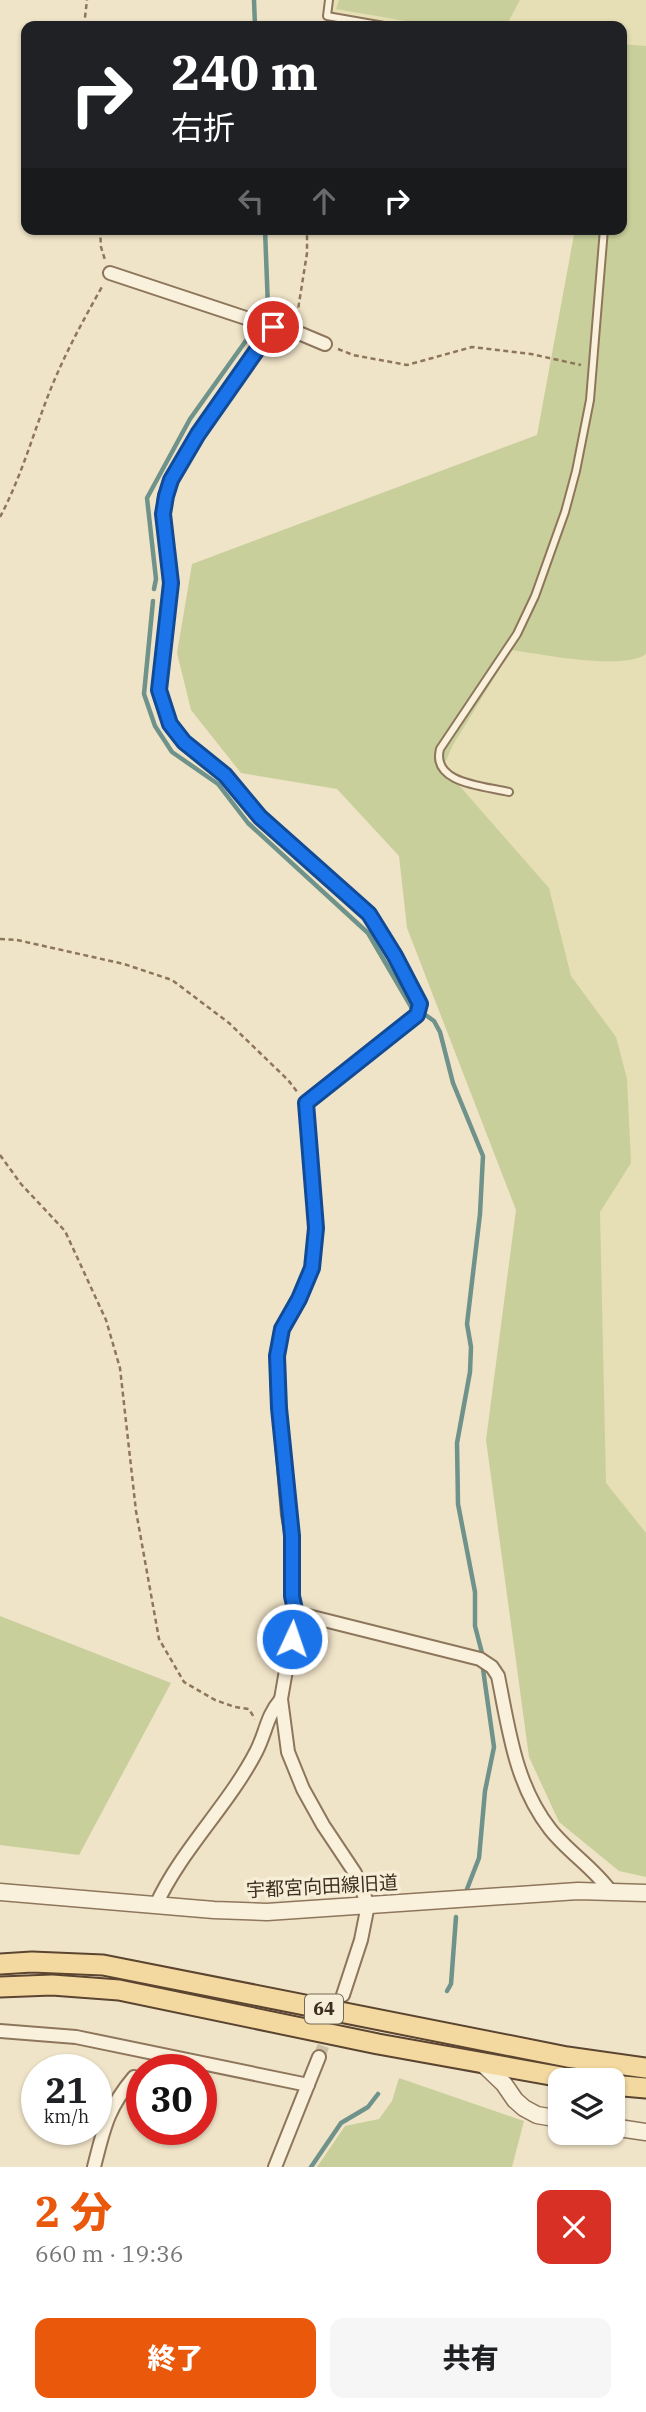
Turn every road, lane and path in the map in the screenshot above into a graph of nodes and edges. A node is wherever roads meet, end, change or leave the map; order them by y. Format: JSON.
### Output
{"nodes":[{"id":1,"x":87,"y":0,"type":"edge"},
{"id":2,"x":329,"y":0,"type":"edge"},
{"id":3,"x":85,"y":21,"type":"edge"},
{"id":4,"x":356,"y":21,"type":"edge"},
{"id":5,"x":100,"y":235,"type":"edge"},
{"id":6,"x":307,"y":235,"type":"edge"},
{"id":7,"x":604,"y":235,"type":"edge"},
{"id":8,"x":110,"y":273,"type":"junction"},
{"id":9,"x":273,"y":327,"type":"junction"},
{"id":10,"x":294,"y":331,"type":"junction"},
{"id":11,"x":325,"y":344,"type":"joint"},
{"id":12,"x":593,"y":368,"type":"junction"},
{"id":13,"x":0,"y":517,"type":"edge"},
{"id":14,"x":509,"y":792,"type":"dead end"},
{"id":15,"x":0,"y":939,"type":"edge"},
{"id":16,"x":306,"y":1103,"type":"junction"},
{"id":17,"x":0,"y":1155,"type":"edge"},
{"id":18,"x":296,"y":1614,"type":"junction"},
{"id":19,"x":281,"y":1699,"type":"junction"},
{"id":20,"x":262,"y":1733,"type":"junction"},
{"id":21,"x":0,"y":1892,"type":"edge"},
{"id":22,"x":611,"y":1892,"type":"junction"},
{"id":23,"x":646,"y":1893,"type":"edge"},
{"id":24,"x":156,"y":1905,"type":"junction"},
{"id":25,"x":368,"y":1905,"type":"junction"},
{"id":26,"x":0,"y":1964,"type":"edge"},
{"id":27,"x":0,"y":1987,"type":"edge"},
{"id":28,"x":343,"y":1995,"type":"tunnel mouth"},
{"id":29,"x":0,"y":2031,"type":"edge"},
{"id":30,"x":319,"y":2057,"type":"tunnel mouth"},
{"id":31,"x":482,"y":2063,"type":"junction"},
{"id":32,"x":646,"y":2068,"type":"edge"},
{"id":33,"x":548,"y":2075,"type":"edge"},
{"id":34,"x":308,"y":2084,"type":"junction"},
{"id":35,"x":625,"y":2086,"type":"edge"},
{"id":36,"x":126,"y":2087,"type":"edge"},
{"id":37,"x":646,"y":2088,"type":"edge"},
{"id":38,"x":548,"y":2117,"type":"edge"},
{"id":39,"x":625,"y":2129,"type":"edge"},
{"id":40,"x":646,"y":2132,"type":"edge"},
{"id":41,"x":94,"y":2167,"type":"edge"},
{"id":42,"x":275,"y":2167,"type":"edge"}],
"edges":[{"from":1,"to":3,"type":"path"},
{"from":2,"to":4,"type":"lane"},
{"from":5,"to":8,"type":"path"},
{"from":6,"to":10,"type":"path"},
{"from":7,"to":12,"type":"lane"},
{"from":8,"to":9,"type":"street"},
{"from":8,"to":13,"type":"path"},
{"from":9,"to":10,"type":"street"},
{"from":9,"to":16,"type":"street"},
{"from":10,"to":11,"type":"street"},
{"from":11,"to":12,"type":"path"},
{"from":12,"to":14,"type":"lane"},
{"from":15,"to":16,"type":"path"},
{"from":16,"to":18,"type":"street"},
{"from":17,"to":20,"type":"path"},
{"from":18,"to":19,"type":"street"},
{"from":18,"to":22,"type":"street"},
{"from":19,"to":20,"type":"street"},
{"from":19,"to":25,"type":"street"},
{"from":20,"to":24,"type":"street"},
{"from":21,"to":24,"type":"street","name":"宇都宮向田線旧道"},
{"from":22,"to":23,"type":"street","name":"宇都宮向田線旧道"},
{"from":22,"to":25,"type":"street","name":"宇都宮向田線旧道"},
{"from":24,"to":25,"type":"street","name":"宇都宮向田線旧道"},
{"from":25,"to":28,"type":"street"},
{"from":26,"to":32,"type":"main road","number":"64"},
{"from":27,"to":31,"type":"main road","number":"64"},
{"from":29,"to":34,"type":"street"},
{"from":30,"to":34,"type":"street"},
{"from":31,"to":33,"type":"main road","number":"64"},
{"from":31,"to":38,"type":"street"},
{"from":34,"to":42,"type":"street"},
{"from":35,"to":37,"type":"main road"},
{"from":36,"to":41,"type":"street"},
{"from":39,"to":40,"type":"street"}]}
